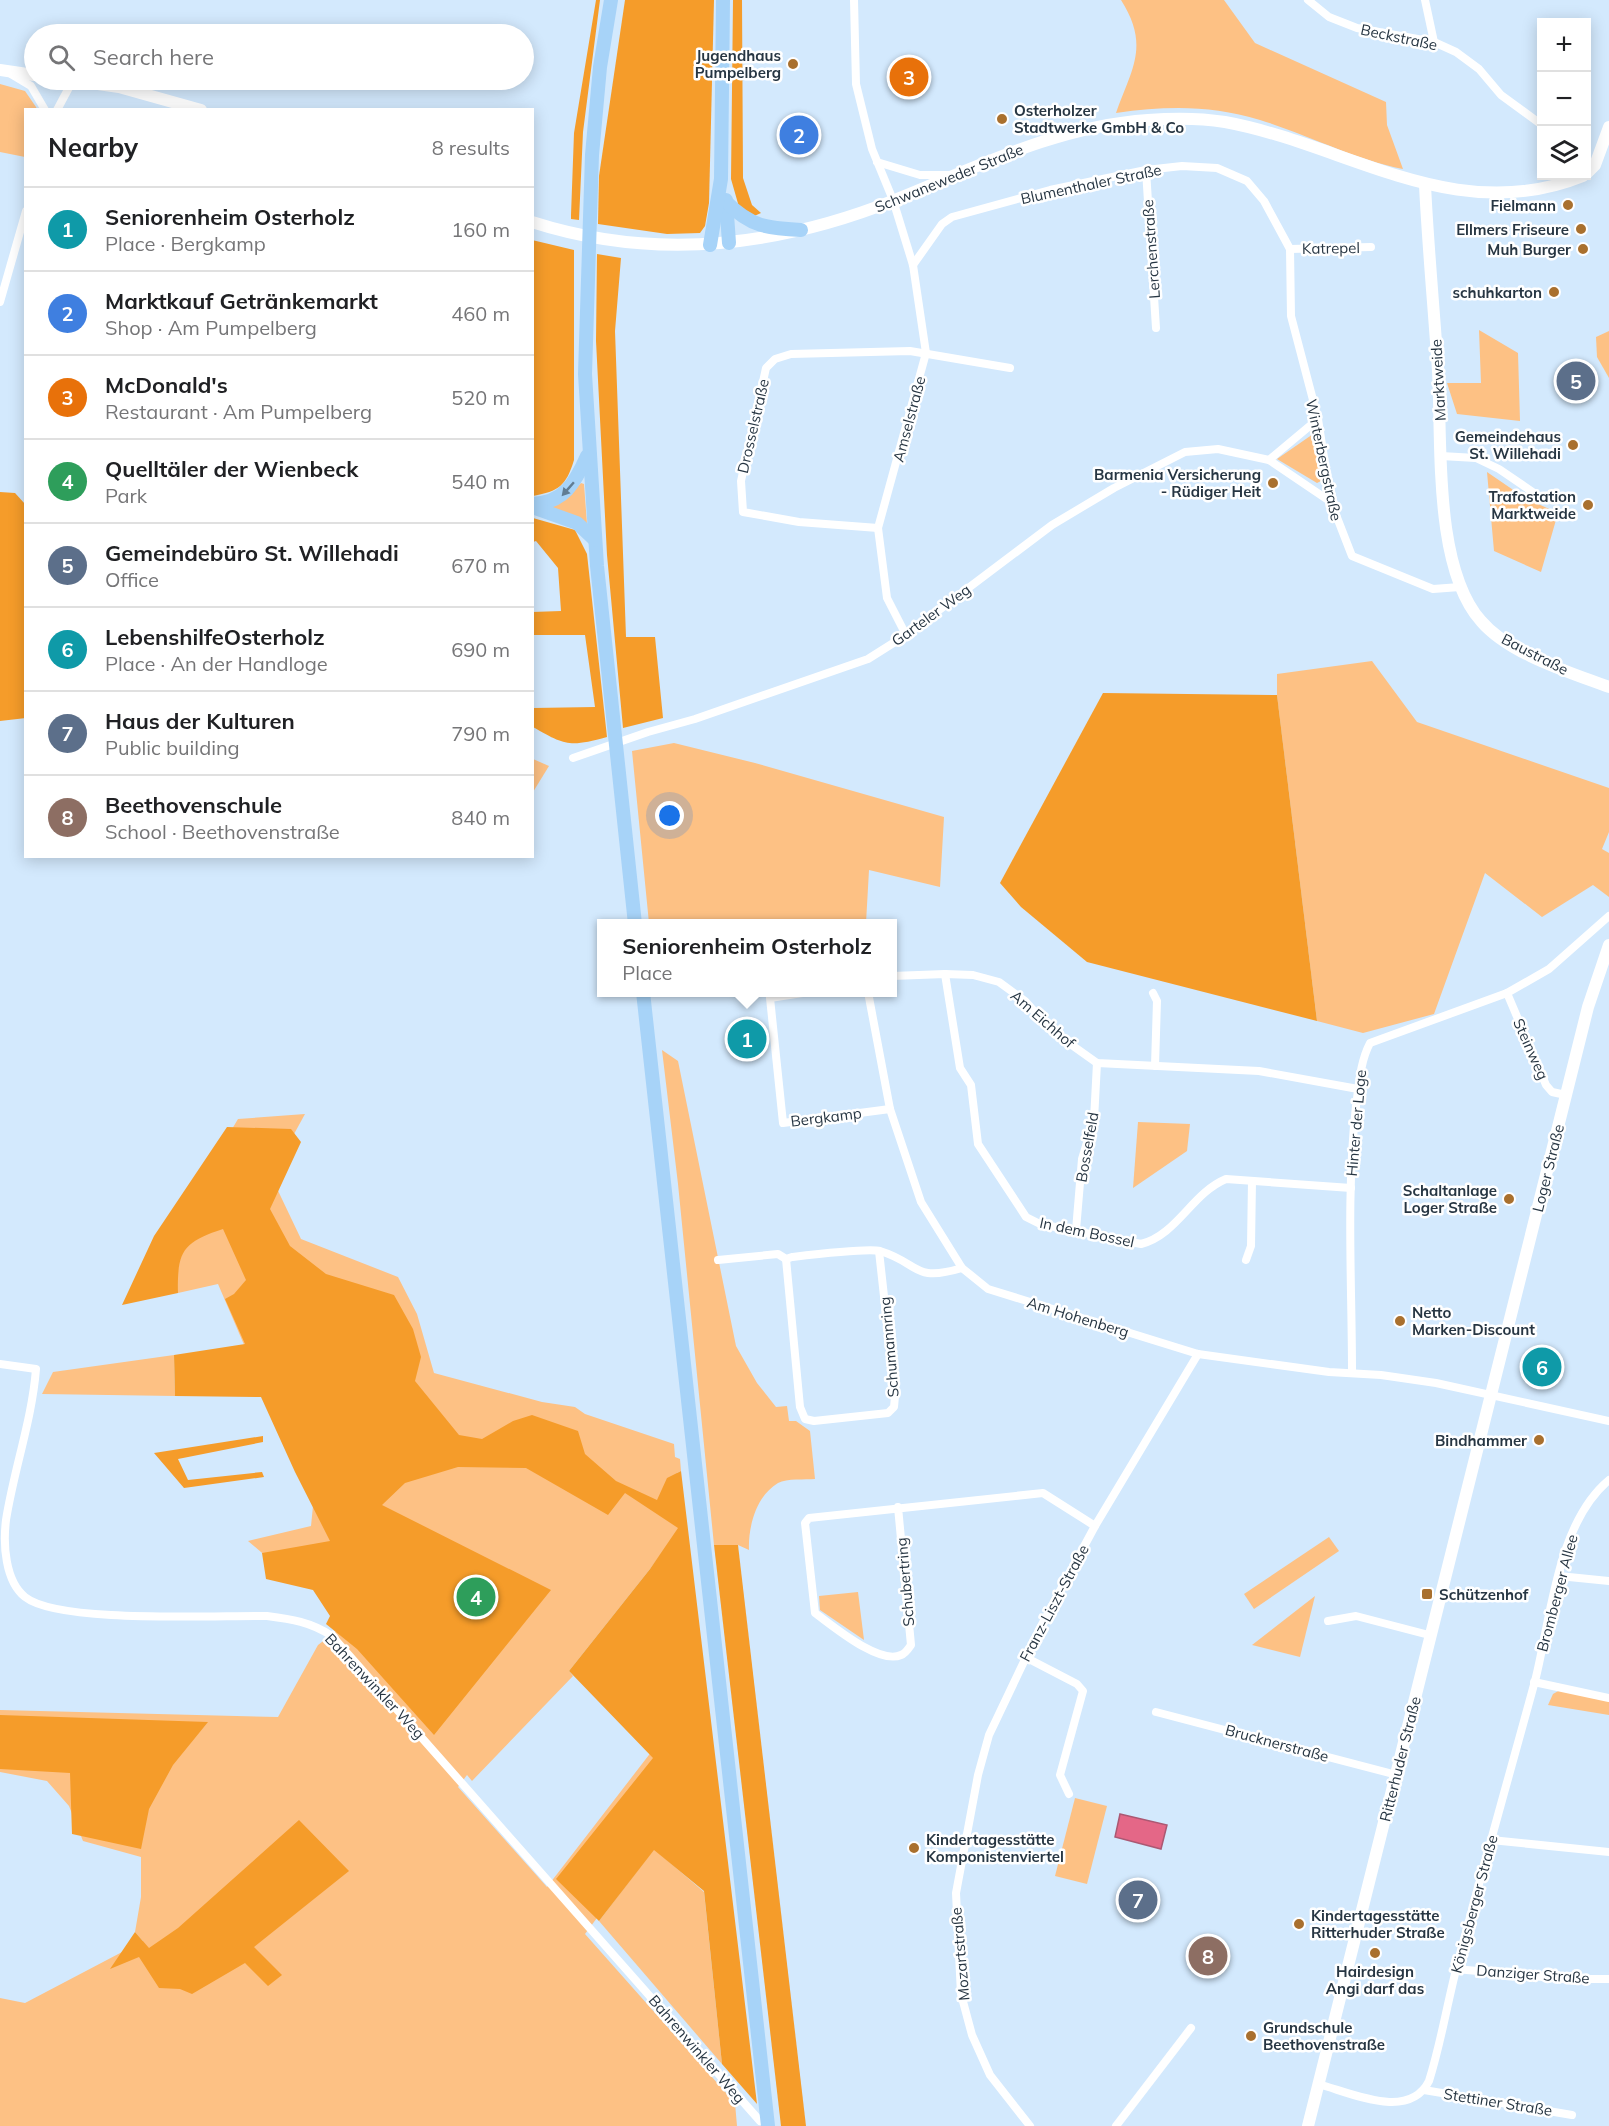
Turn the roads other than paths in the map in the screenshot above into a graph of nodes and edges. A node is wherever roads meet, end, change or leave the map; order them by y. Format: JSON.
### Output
{"nodes":[{"id":1,"x":611,"y":0,"type":"edge"},
{"id":2,"x":723,"y":0,"type":"edge"},
{"id":3,"x":854,"y":0,"type":"edge"},
{"id":4,"x":1308,"y":0,"type":"edge"},
{"id":5,"x":1425,"y":0,"type":"edge"},
{"id":6,"x":1434,"y":42,"type":"junction"},
{"id":7,"x":3,"y":70,"type":"edge"},
{"id":8,"x":24,"y":73,"type":"edge"},
{"id":9,"x":24,"y":82,"type":"edge"},
{"id":10,"x":34,"y":90,"type":"edge"},
{"id":11,"x":67,"y":90,"type":"edge"},
{"id":12,"x":131,"y":90,"type":"edge"},
{"id":13,"x":44,"y":108,"type":"edge"},
{"id":14,"x":58,"y":108,"type":"edge"},
{"id":15,"x":194,"y":108,"type":"edge"},
{"id":16,"x":1537,"y":120,"type":"edge"},
{"id":17,"x":1608,"y":133,"type":"edge"},
{"id":18,"x":877,"y":162,"type":"junction"},
{"id":19,"x":1591,"y":168,"type":"edge"},
{"id":20,"x":1146,"y":170,"type":"junction"},
{"id":21,"x":955,"y":175,"type":"junction"},
{"id":22,"x":721,"y":179,"type":"junction"},
{"id":23,"x":1564,"y":180,"type":"edge"},
{"id":24,"x":1425,"y":185,"type":"junction"},
{"id":25,"x":893,"y":200,"type":"junction"},
{"id":26,"x":726,"y":202,"type":"junction"},
{"id":27,"x":24,"y":218,"type":"edge"},
{"id":28,"x":534,"y":223,"type":"edge"},
{"id":29,"x":801,"y":230,"type":"junction"},
{"id":30,"x":729,"y":243,"type":"junction"},
{"id":31,"x":710,"y":245,"type":"junction"},
{"id":32,"x":1371,"y":247,"type":"dead end"},
{"id":33,"x":1290,"y":249,"type":"junction"},
{"id":34,"x":913,"y":265,"type":"junction"},
{"id":35,"x":0,"y":302,"type":"edge"},
{"id":36,"x":1156,"y":328,"type":"dead end"},
{"id":37,"x":926,"y":353,"type":"junction"},
{"id":38,"x":1010,"y":368,"type":"dead end"},
{"id":39,"x":1318,"y":419,"type":"junction"},
{"id":40,"x":588,"y":454,"type":"junction"},
{"id":41,"x":1441,"y":456,"type":"junction"},
{"id":42,"x":1269,"y":460,"type":"junction"},
{"id":43,"x":1558,"y":499,"type":"dead end"},
{"id":44,"x":1331,"y":502,"type":"junction"},
{"id":45,"x":534,"y":506,"type":"edge"},
{"id":46,"x":534,"y":507,"type":"edge"},
{"id":47,"x":878,"y":528,"type":"junction"},
{"id":48,"x":595,"y":540,"type":"junction"},
{"id":49,"x":1458,"y":580,"type":"junction"},
{"id":50,"x":906,"y":635,"type":"junction"},
{"id":51,"x":1609,"y":687,"type":"edge"},
{"id":52,"x":573,"y":758,"type":"dead end"},
{"id":53,"x":1609,"y":916,"type":"edge"},
{"id":54,"x":634,"y":919,"type":"edge"},
{"id":55,"x":1609,"y":945,"type":"edge"},
{"id":56,"x":945,"y":974,"type":"junction"},
{"id":57,"x":897,"y":976,"type":"edge"},
{"id":58,"x":1153,"y":993,"type":"dead end"},
{"id":59,"x":1507,"y":993,"type":"junction"},
{"id":60,"x":643,"y":997,"type":"edge"},
{"id":61,"x":778,"y":997,"type":"edge"},
{"id":62,"x":869,"y":997,"type":"edge"},
{"id":63,"x":1097,"y":1063,"type":"junction"},
{"id":64,"x":1155,"y":1066,"type":"junction"},
{"id":65,"x":1358,"y":1089,"type":"junction"},
{"id":66,"x":1566,"y":1095,"type":"junction"},
{"id":67,"x":890,"y":1109,"type":"junction"},
{"id":68,"x":1252,"y":1181,"type":"junction"},
{"id":69,"x":1351,"y":1188,"type":"junction"},
{"id":70,"x":1077,"y":1230,"type":"junction"},
{"id":71,"x":879,"y":1251,"type":"junction"},
{"id":72,"x":786,"y":1259,"type":"junction"},
{"id":73,"x":717,"y":1260,"type":"dead end"},
{"id":74,"x":1246,"y":1260,"type":"dead end"},
{"id":75,"x":962,"y":1269,"type":"junction"},
{"id":76,"x":1198,"y":1354,"type":"junction"},
{"id":77,"x":0,"y":1364,"type":"edge"},
{"id":78,"x":1352,"y":1372,"type":"junction"},
{"id":79,"x":1492,"y":1393,"type":"junction"},
{"id":80,"x":1609,"y":1420,"type":"edge"},
{"id":81,"x":1609,"y":1480,"type":"edge"},
{"id":82,"x":898,"y":1507,"type":"junction"},
{"id":83,"x":1095,"y":1526,"type":"junction"},
{"id":84,"x":1559,"y":1576,"type":"junction"},
{"id":85,"x":1609,"y":1581,"type":"edge"},
{"id":86,"x":1328,"y":1621,"type":"dead end"},
{"id":87,"x":1429,"y":1635,"type":"junction"},
{"id":88,"x":1024,"y":1657,"type":"junction"},
{"id":89,"x":1534,"y":1682,"type":"junction"},
{"id":90,"x":1609,"y":1698,"type":"edge"},
{"id":91,"x":1156,"y":1712,"type":"dead end"},
{"id":92,"x":1397,"y":1775,"type":"junction"},
{"id":93,"x":1069,"y":1794,"type":"dead end"},
{"id":94,"x":1491,"y":1840,"type":"junction"},
{"id":95,"x":1609,"y":1852,"type":"edge"},
{"id":96,"x":960,"y":1871,"type":"joint"},
{"id":97,"x":1456,"y":1969,"type":"junction"},
{"id":98,"x":1609,"y":1979,"type":"edge"},
{"id":99,"x":1191,"y":2028,"type":"dead end"},
{"id":100,"x":1318,"y":2084,"type":"junction"},
{"id":101,"x":1424,"y":2090,"type":"junction"},
{"id":102,"x":1572,"y":2115,"type":"dead end"},
{"id":103,"x":764,"y":2123,"type":"edge"},
{"id":104,"x":1030,"y":2126,"type":"edge"},
{"id":105,"x":1116,"y":2126,"type":"edge"},
{"id":106,"x":1308,"y":2126,"type":"edge"}],
"edges":[{"from":1,"to":40,"type":"main road"},
{"from":2,"to":22,"type":"main road"},
{"from":3,"to":18,"type":"street","name":"Amselstraße"},
{"from":4,"to":6,"type":"street","name":"Beckstraße"},
{"from":5,"to":6,"type":"street"},
{"from":6,"to":16,"type":"street","name":"Beckstraße"},
{"from":7,"to":8,"type":"street"},
{"from":7,"to":9,"type":"street"},
{"from":10,"to":13,"type":"street"},
{"from":11,"to":14,"type":"street"},
{"from":12,"to":15,"type":"street"},
{"from":17,"to":19,"type":"street"},
{"from":18,"to":21,"type":"street"},
{"from":18,"to":25,"type":"street","name":"Amselstraße"},
{"from":20,"to":33,"type":"street","name":"Blumenthaler Straße"},
{"from":20,"to":34,"type":"street","name":"Blumenthaler Straße"},
{"from":20,"to":36,"type":"street","name":"Lerchenstraße"},
{"from":21,"to":24,"type":"street","name":"Schwaneweder Straße"},
{"from":21,"to":25,"type":"street","name":"Schwaneweder Straße"},
{"from":22,"to":26,"type":"main road"},
{"from":22,"to":31,"type":"main road"},
{"from":23,"to":24,"type":"street","name":"Schwaneweder Straße"},
{"from":24,"to":41,"type":"street","name":"Marktweide"},
{"from":25,"to":29,"type":"street","name":"Schwaneweder Straße"},
{"from":25,"to":34,"type":"street","name":"Amselstraße"},
{"from":26,"to":29,"type":"main road"},
{"from":26,"to":30,"type":"main road"},
{"from":27,"to":35,"type":"street"},
{"from":28,"to":31,"type":"street","name":"Schwaneweder Straße"},
{"from":29,"to":30,"type":"street","name":"Schwaneweder Straße"},
{"from":30,"to":31,"type":"street","name":"Schwaneweder Straße"},
{"from":32,"to":33,"type":"street","name":"Katrepel"},
{"from":33,"to":39,"type":"street","name":"Winterbergstraße"},
{"from":34,"to":37,"type":"street","name":"Amselstraße"},
{"from":37,"to":38,"type":"street"},
{"from":37,"to":47,"type":"street","name":"Amselstraße"},
{"from":37,"to":47,"type":"street","name":"Drosselstraße"},
{"from":39,"to":42,"type":"street"},
{"from":39,"to":44,"type":"street","name":"Winterbergstraße"},
{"from":40,"to":45,"type":"main road","one_way":true},
{"from":40,"to":48,"type":"main road"},
{"from":41,"to":43,"type":"street"},
{"from":41,"to":49,"type":"street","name":"Marktweide"},
{"from":42,"to":44,"type":"street","name":"Garteler Weg"},
{"from":42,"to":50,"type":"street","name":"Garteler Weg"},
{"from":44,"to":49,"type":"street","name":"Winterbergstraße"},
{"from":46,"to":48,"type":"main road"},
{"from":47,"to":50,"type":"street","name":"Amselstraße"},
{"from":48,"to":54,"type":"main road"},
{"from":49,"to":51,"type":"street","name":"Baustraße"},
{"from":50,"to":52,"type":"street","name":"Garteler Weg"},
{"from":53,"to":59,"type":"street","name":"Hinter der Loge"},
{"from":55,"to":66,"type":"street","name":"Loger Straße"},
{"from":56,"to":57,"type":"street","name":"Am Eichhof"},
{"from":56,"to":63,"type":"street","name":"Am Eichhof"},
{"from":56,"to":70,"type":"street","name":"In dem Bossel"},
{"from":58,"to":64,"type":"street"},
{"from":59,"to":65,"type":"street","name":"Hinter der Loge"},
{"from":59,"to":66,"type":"street","name":"Steinweg"},
{"from":60,"to":103,"type":"main road"},
{"from":61,"to":67,"type":"street","name":"Bergkamp"},
{"from":62,"to":67,"type":"street","name":"Am Hohenberg"},
{"from":63,"to":64,"type":"street"},
{"from":63,"to":70,"type":"street","name":"Bosselfeld"},
{"from":64,"to":65,"type":"street"},
{"from":65,"to":69,"type":"street","name":"Hinter der Loge"},
{"from":66,"to":79,"type":"street","name":"Loger Straße"},
{"from":67,"to":75,"type":"street","name":"Am Hohenberg"},
{"from":68,"to":69,"type":"street","name":"In dem Bossel"},
{"from":68,"to":70,"type":"street","name":"In dem Bossel"},
{"from":68,"to":74,"type":"street"},
{"from":69,"to":78,"type":"street","name":"Hinter der Loge"},
{"from":71,"to":72,"type":"street"},
{"from":71,"to":72,"type":"street","name":"Schumannring"},
{"from":71,"to":75,"type":"street"},
{"from":72,"to":73,"type":"street"},
{"from":75,"to":76,"type":"street","name":"Am Hohenberg"},
{"from":76,"to":78,"type":"street","name":"Am Hohenberg"},
{"from":76,"to":83,"type":"street","name":"Franz-Liszt-Straße"},
{"from":77,"to":103,"type":"street","name":"Bahrenwinkler Weg"},
{"from":78,"to":79,"type":"street","name":"Am Hohenberg"},
{"from":79,"to":80,"type":"street","name":"Am Hohenberg"},
{"from":79,"to":87,"type":"street","name":"Ritterhuder Straße"},
{"from":81,"to":84,"type":"street","name":"Bromberger Allee"},
{"from":82,"to":82,"type":"street","name":"Schubertring"},
{"from":82,"to":83,"type":"street","name":"Schubertring"},
{"from":83,"to":88,"type":"street","name":"Franz-Liszt-Straße"},
{"from":84,"to":85,"type":"street"},
{"from":84,"to":89,"type":"street","name":"Bromberger Allee"},
{"from":86,"to":87,"type":"street"},
{"from":87,"to":92,"type":"street","name":"Ritterhuder Straße"},
{"from":88,"to":93,"type":"street"},
{"from":88,"to":96,"type":"street","name":"Franz-Liszt-Straße"},
{"from":89,"to":90,"type":"street"},
{"from":89,"to":94,"type":"street","name":"Königsberger Straße"},
{"from":91,"to":92,"type":"street","name":"Brucknerstraße"},
{"from":92,"to":100,"type":"street","name":"Ritterhuder Straße"},
{"from":94,"to":95,"type":"street"},
{"from":94,"to":97,"type":"street","name":"Königsberger Straße"},
{"from":96,"to":104,"type":"street","name":"Mozartstraße"},
{"from":97,"to":98,"type":"street","name":"Danziger Straße"},
{"from":97,"to":101,"type":"street","name":"Königsberger Straße"},
{"from":99,"to":105,"type":"street"},
{"from":100,"to":101,"type":"street"},
{"from":100,"to":106,"type":"street","name":"Ritterhuder Straße"},
{"from":101,"to":102,"type":"street","name":"Stettiner Straße"}]}
